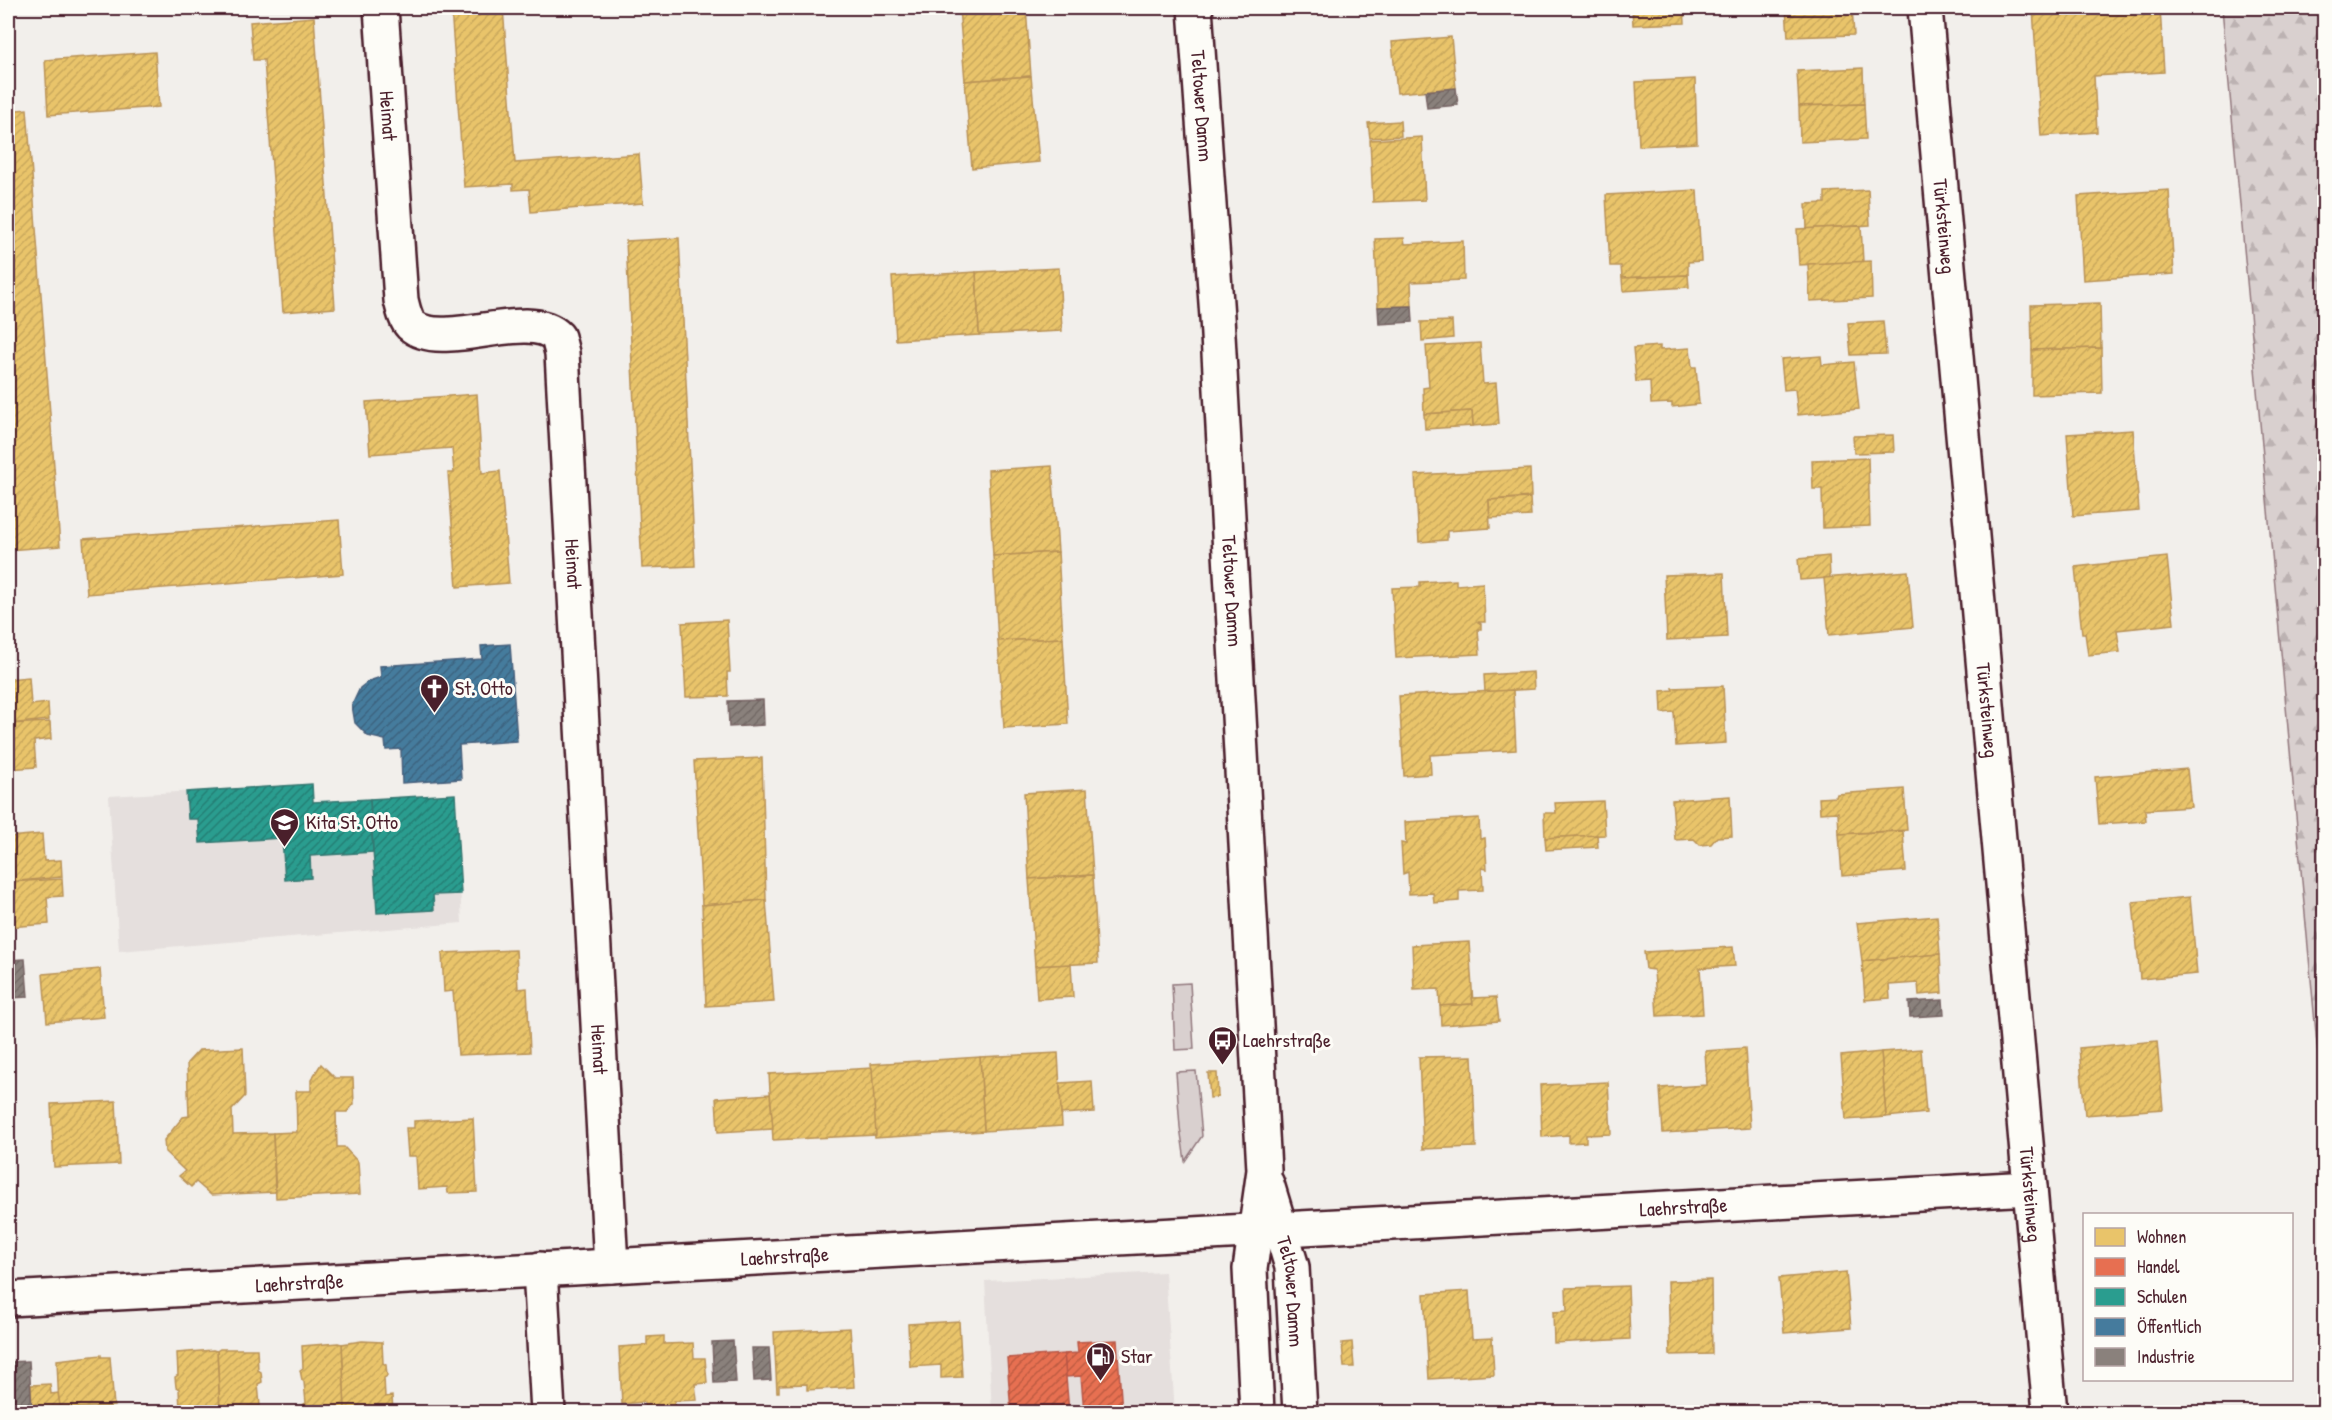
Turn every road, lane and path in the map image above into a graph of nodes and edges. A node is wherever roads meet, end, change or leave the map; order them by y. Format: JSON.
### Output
{"nodes":[{"id":1,"x":381,"y":8,"type":"edge"},
{"id":2,"x":1195,"y":8,"type":"edge"},
{"id":3,"x":1925,"y":8,"type":"edge"},
{"id":4,"x":2030,"y":1188,"type":"junction"},
{"id":5,"x":1268,"y":1230,"type":"junction"},
{"id":6,"x":610,"y":1266,"type":"junction"},
{"id":7,"x":540,"y":1269,"type":"junction"},
{"id":8,"x":8,"y":1299,"type":"edge"},
{"id":9,"x":548,"y":1413,"type":"edge"},
{"id":10,"x":1257,"y":1413,"type":"edge"},
{"id":11,"x":1300,"y":1413,"type":"edge"},
{"id":12,"x":2050,"y":1413,"type":"edge"}],
"edges":[{"from":1,"to":6,"type":"street","name":"Heimat"},
{"from":2,"to":5,"type":"street","name":"Teltower Damm"},
{"from":3,"to":4,"type":"street","name":"Türksteinweg"},
{"from":4,"to":5,"type":"street","name":"Laehrstraße"},
{"from":4,"to":12,"type":"street","name":"Türksteinweg"},
{"from":5,"to":6,"type":"street","name":"Laehrstraße"},
{"from":5,"to":10,"type":"street","name":"Teltower Damm"},
{"from":5,"to":11,"type":"street","name":"Teltower Damm"},
{"from":6,"to":7,"type":"street","name":"Laehrstraße"},
{"from":7,"to":8,"type":"street","name":"Laehrstraße"},
{"from":7,"to":9,"type":"street"}]}
